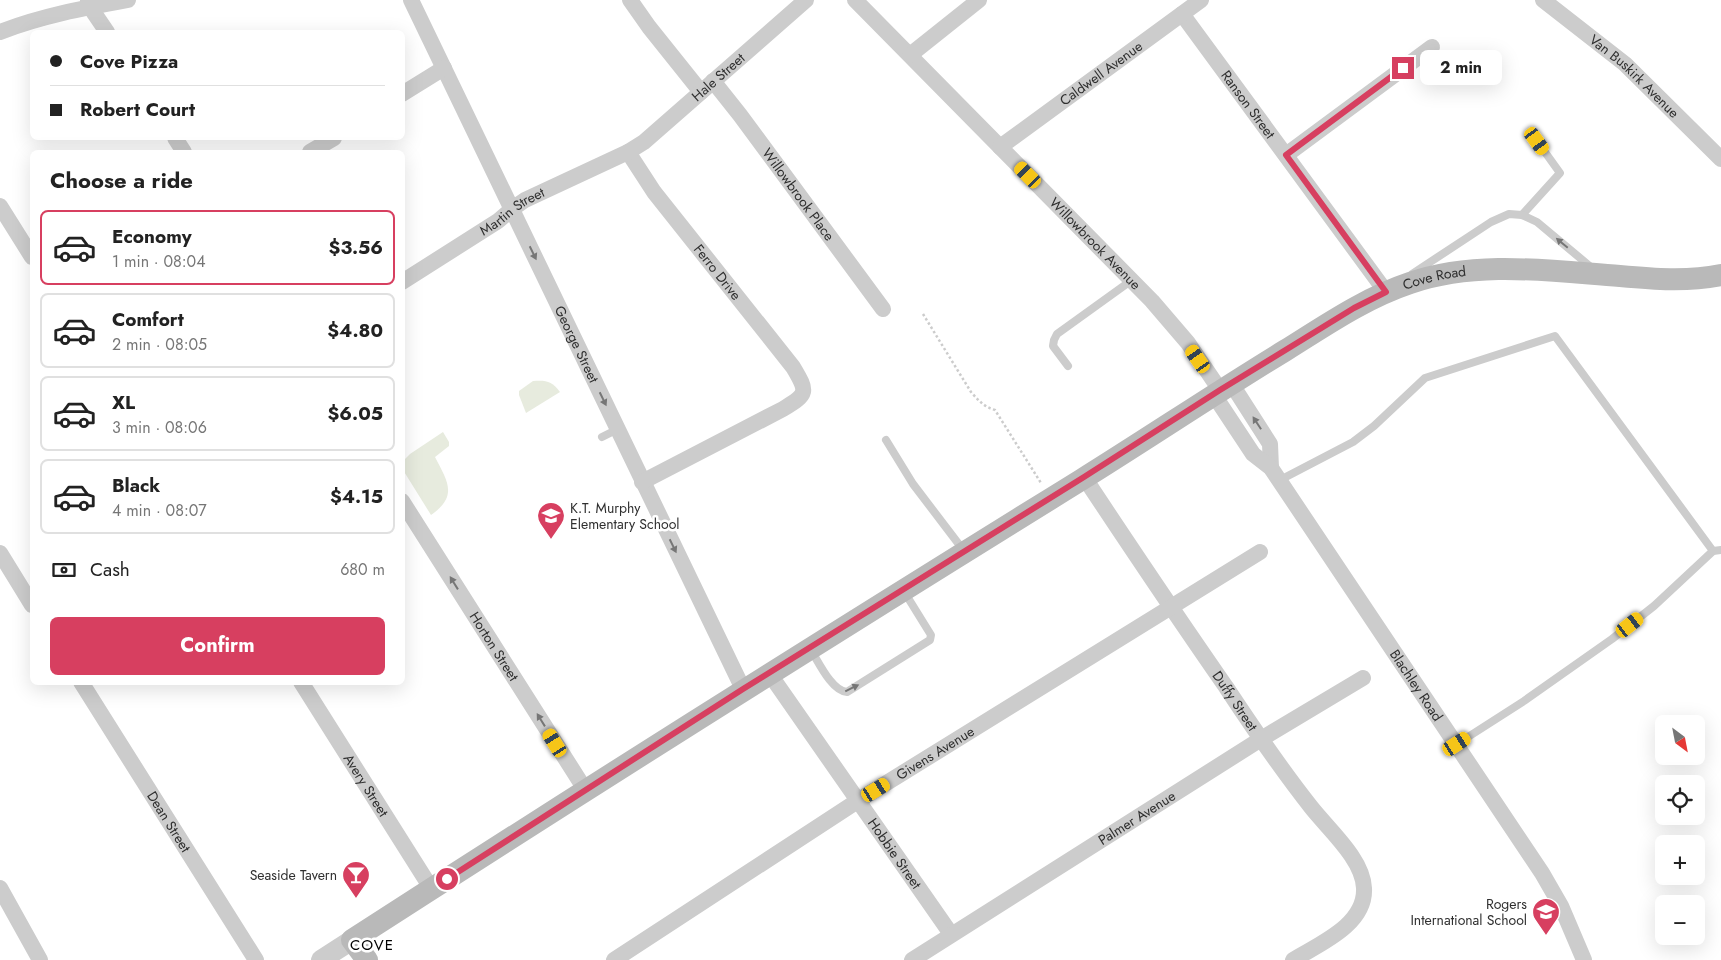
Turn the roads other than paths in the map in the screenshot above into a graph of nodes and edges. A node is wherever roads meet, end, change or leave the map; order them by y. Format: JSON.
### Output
{"nodes":[{"id":1,"x":128,"y":0,"type":"edge"},
{"id":2,"x":411,"y":0,"type":"edge"},
{"id":3,"x":630,"y":0,"type":"edge"},
{"id":4,"x":806,"y":0,"type":"edge"},
{"id":5,"x":855,"y":0,"type":"edge"},
{"id":6,"x":979,"y":0,"type":"edge"},
{"id":7,"x":1201,"y":0,"type":"edge"},
{"id":8,"x":1543,"y":0,"type":"edge"},
{"id":9,"x":89,"y":3,"type":"edge"},
{"id":10,"x":1182,"y":14,"type":"junction"},
{"id":11,"x":106,"y":30,"type":"edge"},
{"id":12,"x":0,"y":32,"type":"edge"},
{"id":13,"x":1432,"y":46,"type":"dead end"},
{"id":14,"x":910,"y":55,"type":"junction"},
{"id":15,"x":444,"y":68,"type":"junction"},
{"id":16,"x":707,"y":86,"type":"junction"},
{"id":17,"x":405,"y":92,"type":"edge"},
{"id":18,"x":331,"y":140,"type":"edge"},
{"id":19,"x":1537,"y":141,"type":"dead end"},
{"id":20,"x":1000,"y":147,"type":"junction"},
{"id":21,"x":313,"y":150,"type":"edge"},
{"id":22,"x":628,"y":152,"type":"junction"},
{"id":23,"x":1286,"y":155,"type":"junction"},
{"id":24,"x":1721,"y":159,"type":"edge"},
{"id":25,"x":0,"y":206,"type":"edge"},
{"id":26,"x":512,"y":209,"type":"junction"},
{"id":27,"x":1522,"y":215,"type":"junction"},
{"id":28,"x":30,"y":254,"type":"edge"},
{"id":29,"x":1599,"y":274,"type":"junction"},
{"id":30,"x":1721,"y":275,"type":"edge"},
{"id":31,"x":405,"y":280,"type":"edge"},
{"id":32,"x":1132,"y":280,"type":"junction"},
{"id":33,"x":1386,"y":292,"type":"junction"},
{"id":34,"x":883,"y":309,"type":"dead end"},
{"id":35,"x":1068,"y":366,"type":"dead end"},
{"id":36,"x":1222,"y":389,"type":"junction"},
{"id":37,"x":618,"y":429,"type":"junction"},
{"id":38,"x":602,"y":437,"type":"dead end"},
{"id":39,"x":886,"y":440,"type":"dead end"},
{"id":40,"x":1275,"y":474,"type":"junction"},
{"id":41,"x":1084,"y":477,"type":"junction"},
{"id":42,"x":642,"y":482,"type":"junction"},
{"id":43,"x":405,"y":506,"type":"edge"},
{"id":44,"x":1717,"y":550,"type":"edge"},
{"id":45,"x":965,"y":552,"type":"junction"},
{"id":46,"x":1260,"y":552,"type":"dead end"},
{"id":47,"x":0,"y":553,"type":"edge"},
{"id":48,"x":904,"y":590,"type":"junction"},
{"id":49,"x":30,"y":602,"type":"edge"},
{"id":50,"x":1171,"y":608,"type":"junction"},
{"id":51,"x":810,"y":648,"type":"junction"},
{"id":52,"x":769,"y":673,"type":"junction"},
{"id":53,"x":1363,"y":678,"type":"dead end"},
{"id":54,"x":83,"y":685,"type":"edge"},
{"id":55,"x":303,"y":685,"type":"edge"},
{"id":56,"x":743,"y":689,"type":"junction"},
{"id":57,"x":1261,"y":739,"type":"junction"},
{"id":58,"x":1457,"y":744,"type":"junction"},
{"id":59,"x":586,"y":791,"type":"junction"},
{"id":60,"x":859,"y":800,"type":"junction"},
{"id":61,"x":0,"y":888,"type":"edge"},
{"id":62,"x":431,"y":888,"type":"junction"},
{"id":63,"x":951,"y":934,"type":"junction"},
{"id":64,"x":352,"y":940,"type":"junction"},
{"id":65,"x":40,"y":960,"type":"edge"},
{"id":66,"x":256,"y":960,"type":"edge"},
{"id":67,"x":321,"y":960,"type":"edge"},
{"id":68,"x":367,"y":960,"type":"edge"},
{"id":69,"x":614,"y":960,"type":"edge"},
{"id":70,"x":912,"y":960,"type":"edge"},
{"id":71,"x":1293,"y":960,"type":"edge"},
{"id":72,"x":1584,"y":960,"type":"edge"}],
"edges":[{"from":1,"to":9,"type":"street"},
{"from":2,"to":15,"type":"street","name":"George Street"},
{"from":3,"to":16,"type":"street","name":"Willowbrook Place"},
{"from":4,"to":16,"type":"street","name":"Hale Street"},
{"from":5,"to":14,"type":"street","name":"Willowbrook Avenue"},
{"from":6,"to":14,"type":"street"},
{"from":7,"to":10,"type":"street","name":"Caldwell Avenue"},
{"from":8,"to":24,"type":"street","name":"Van Buskirk Avenue"},
{"from":9,"to":11,"type":"street"},
{"from":9,"to":12,"type":"street"},
{"from":10,"to":20,"type":"street","name":"Caldwell Avenue"},
{"from":10,"to":23,"type":"street","name":"Ranson Street"},
{"from":13,"to":23,"type":"street"},
{"from":14,"to":20,"type":"street","name":"Willowbrook Avenue"},
{"from":15,"to":17,"type":"street"},
{"from":15,"to":26,"type":"street","name":"George Street"},
{"from":16,"to":22,"type":"street","name":"Hale Street"},
{"from":16,"to":34,"type":"street","name":"Willowbrook Place"},
{"from":18,"to":21,"type":"street"},
{"from":19,"to":27,"type":"lane"},
{"from":20,"to":32,"type":"street","name":"Willowbrook Avenue"},
{"from":22,"to":26,"type":"street","name":"Martin Street"},
{"from":22,"to":42,"type":"street","name":"Ferro Drive"},
{"from":23,"to":33,"type":"street","name":"Ranson Street"},
{"from":25,"to":28,"type":"street"},
{"from":26,"to":31,"type":"street","name":"Martin Street"},
{"from":26,"to":37,"type":"street","name":"George Street","one_way":true},
{"from":29,"to":27,"type":"lane","one_way":true},
{"from":27,"to":33,"type":"lane"},
{"from":29,"to":30,"type":"main road","name":"Cove Road"},
{"from":29,"to":33,"type":"main road","name":"Cove Road"},
{"from":32,"to":35,"type":"lane"},
{"from":32,"to":36,"type":"street","name":"Willowbrook Avenue"},
{"from":33,"to":36,"type":"main road","name":"Cove Road"},
{"from":36,"to":40,"type":"street"},
{"from":36,"to":41,"type":"main road","name":"Cove Road"},
{"from":37,"to":38,"type":"lane"},
{"from":37,"to":42,"type":"street","name":"George Street"},
{"from":39,"to":45,"type":"lane"},
{"from":40,"to":44,"type":"lane"},
{"from":40,"to":58,"type":"street","name":"Blachley Road"},
{"from":41,"to":45,"type":"main road","name":"Cove Road"},
{"from":41,"to":50,"type":"street","name":"Duffy Street"},
{"from":42,"to":56,"type":"street","name":"George Street","one_way":true},
{"from":59,"to":43,"type":"street","name":"Horton Street","one_way":true},
{"from":44,"to":58,"type":"lane"},
{"from":45,"to":48,"type":"main road","name":"Cove Road"},
{"from":46,"to":50,"type":"street","name":"Givens Avenue"},
{"from":47,"to":49,"type":"street"},
{"from":48,"to":51,"type":"main road","name":"Cove Road"},
{"from":51,"to":48,"type":"lane","one_way":true},
{"from":50,"to":57,"type":"street","name":"Duffy Street"},
{"from":50,"to":60,"type":"street","name":"Givens Avenue"},
{"from":51,"to":52,"type":"main road","name":"Cove Road"},
{"from":52,"to":56,"type":"main road","name":"Cove Road"},
{"from":52,"to":60,"type":"street","name":"Hobbie Street"},
{"from":53,"to":57,"type":"street","name":"Palmer Avenue"},
{"from":54,"to":66,"type":"street","name":"Dean Street"},
{"from":55,"to":62,"type":"street","name":"Avery Street"},
{"from":56,"to":59,"type":"main road","name":"Cove Road"},
{"from":57,"to":63,"type":"street","name":"Palmer Avenue"},
{"from":57,"to":71,"type":"street","name":"Duffy Street"},
{"from":58,"to":72,"type":"street","name":"Blachley Road"},
{"from":59,"to":62,"type":"main road","name":"Cove Road"},
{"from":60,"to":63,"type":"street","name":"Hobbie Street"},
{"from":60,"to":69,"type":"street","name":"Givens Avenue"},
{"from":61,"to":65,"type":"street"},
{"from":62,"to":64,"type":"main road","name":"Cove Road"},
{"from":63,"to":70,"type":"street","name":"Palmer Avenue"},
{"from":64,"to":67,"type":"street","name":"Cove Road"},
{"from":64,"to":68,"type":"main road"}]}
